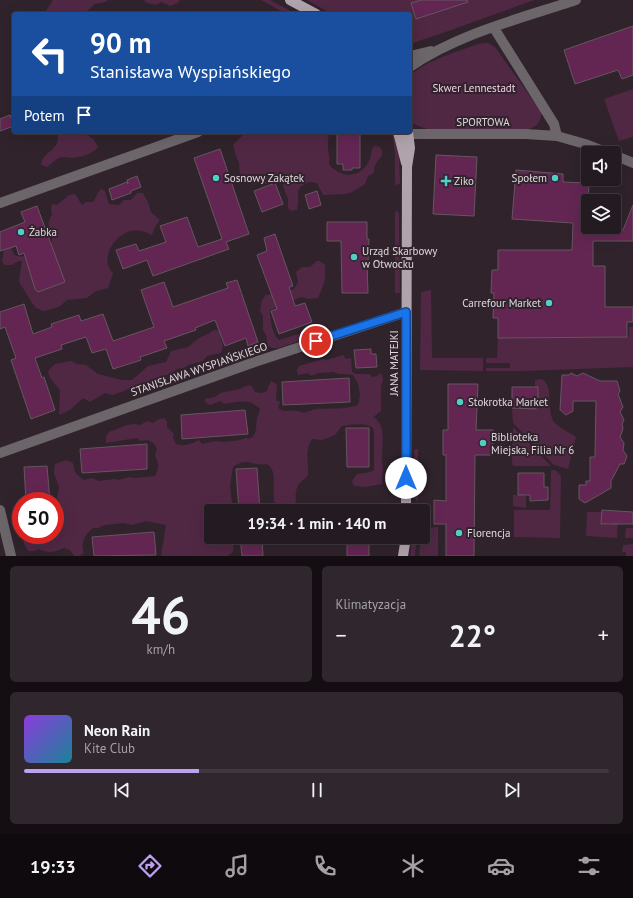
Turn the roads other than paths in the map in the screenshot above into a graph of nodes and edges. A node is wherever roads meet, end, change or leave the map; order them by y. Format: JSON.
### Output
{"nodes":[{"id":1,"x":290,"y":0,"type":"edge"},
{"id":2,"x":576,"y":0,"type":"edge"},
{"id":3,"x":312,"y":12,"type":"edge"},
{"id":4,"x":494,"y":28,"type":"junction"},
{"id":5,"x":440,"y":49,"type":"junction"},
{"id":6,"x":412,"y":56,"type":"edge"},
{"id":7,"x":412,"y":66,"type":"edge"},
{"id":8,"x":412,"y":133,"type":"edge"},
{"id":9,"x":192,"y":134,"type":"edge"},
{"id":10,"x":398,"y":134,"type":"edge"},
{"id":11,"x":408,"y":134,"type":"edge"},
{"id":12,"x":557,"y":136,"type":"junction"},
{"id":13,"x":590,"y":146,"type":"edge"},
{"id":14,"x":621,"y":158,"type":"edge"},
{"id":15,"x":633,"y":163,"type":"edge"},
{"id":16,"x":407,"y":168,"type":"junction"},
{"id":17,"x":0,"y":204,"type":"edge"},
{"id":18,"x":406,"y":312,"type":"junction"},
{"id":19,"x":0,"y":453,"type":"edge"},
{"id":20,"x":406,"y":504,"type":"edge"},
{"id":21,"x":0,"y":510,"type":"edge"},
{"id":22,"x":405,"y":544,"type":"edge"},
{"id":23,"x":10,"y":556,"type":"edge"},
{"id":24,"x":403,"y":556,"type":"edge"}],
"edges":[{"from":1,"to":3,"type":"main road"},
{"from":2,"to":4,"type":"street"},
{"from":4,"to":5,"type":"street"},
{"from":4,"to":12,"type":"street"},
{"from":5,"to":6,"type":"street"},
{"from":5,"to":7,"type":"street"},
{"from":8,"to":12,"type":"street","name":"SPORTOWA"},
{"from":9,"to":17,"type":"street"},
{"from":10,"to":16,"type":"main road","name":"JANA MATEJKI"},
{"from":11,"to":16,"type":"main road","name":"JANA MATEJKI"},
{"from":12,"to":13,"type":"street","name":"SPORTOWA"},
{"from":14,"to":15,"type":"street"},
{"from":16,"to":18,"type":"main road","name":"JANA MATEJKI"},
{"from":18,"to":19,"type":"street","name":"STANISŁAWA WYSPIAŃSKIEGO"},
{"from":18,"to":20,"type":"main road","name":"JANA MATEJKI"},
{"from":21,"to":23,"type":"street"},
{"from":22,"to":24,"type":"main road"}]}
